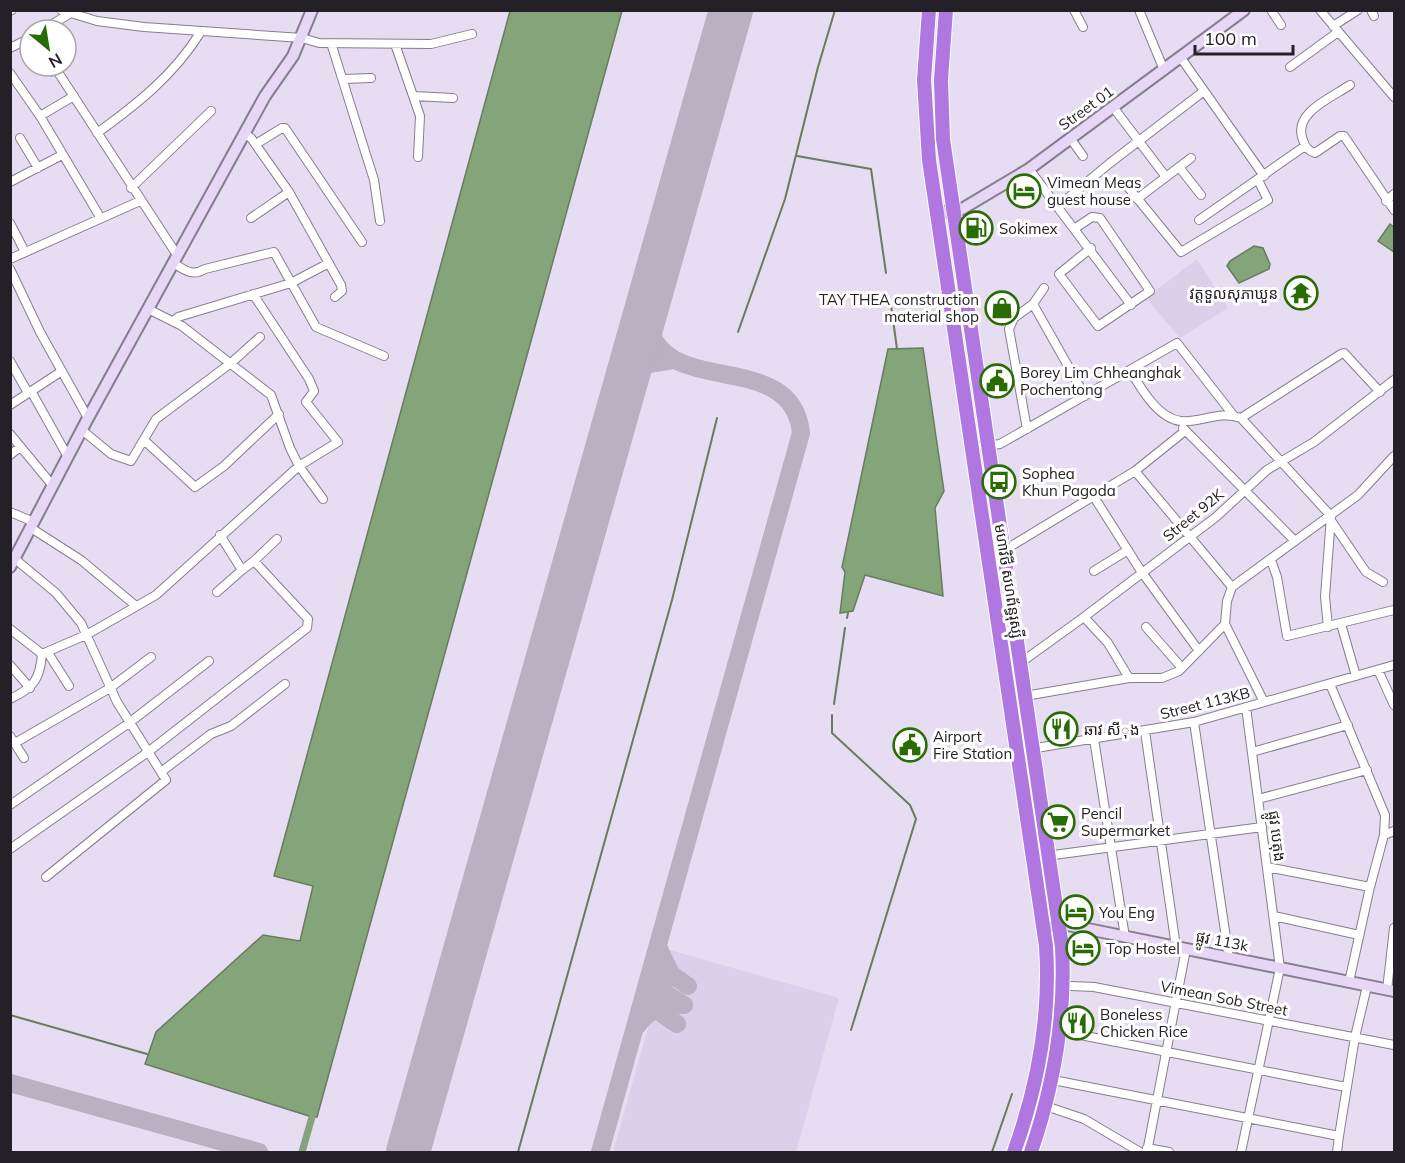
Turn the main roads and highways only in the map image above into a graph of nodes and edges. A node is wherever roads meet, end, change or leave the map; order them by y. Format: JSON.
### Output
{"nodes":[{"id":1,"x":929,"y":10,"type":"edge"},
{"id":2,"x":946,"y":10,"type":"edge"},
{"id":3,"x":1014,"y":1152,"type":"edge"},
{"id":4,"x":1031,"y":1152,"type":"edge"}],
"edges":[{"from":1,"to":3,"type":"highway","name":"មហាវិថី សហព័ន្ធរុស្ស៊ី"},
{"from":2,"to":4,"type":"highway","name":"មហាវិថី សហព័ន្ធរុស្ស៊ី"}]}
